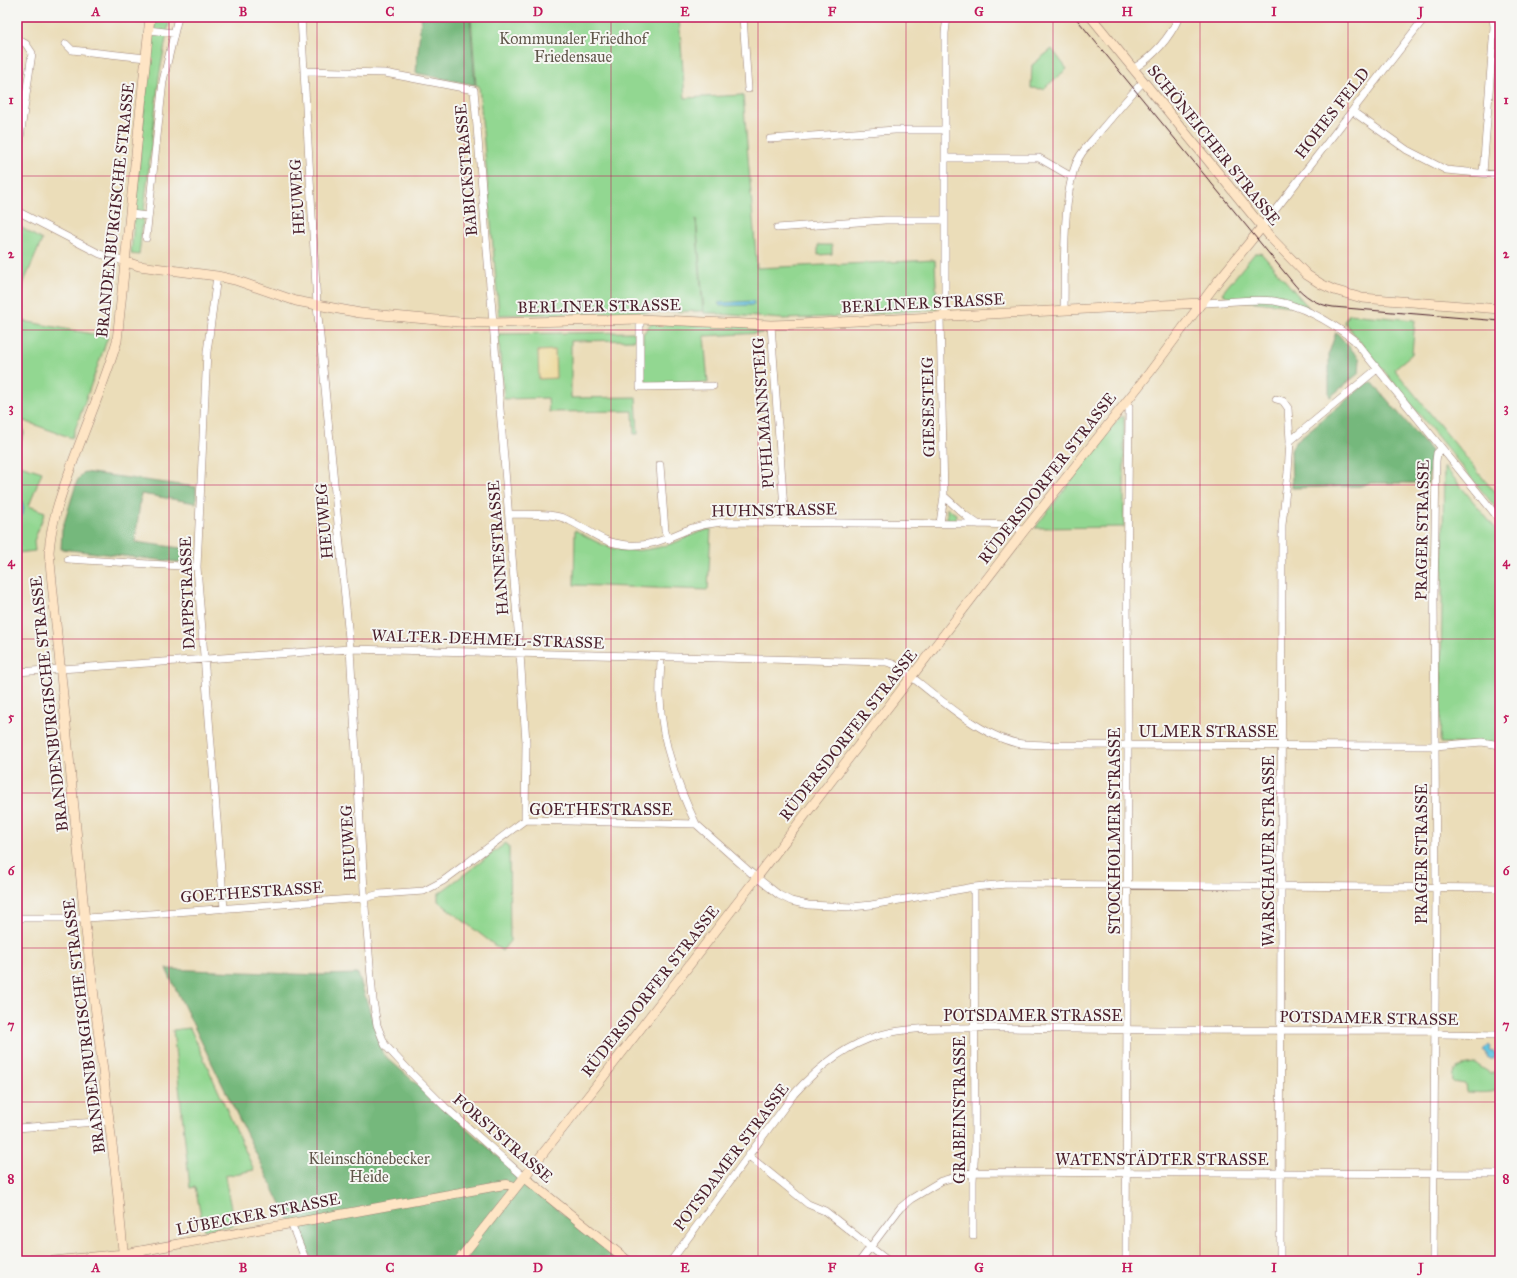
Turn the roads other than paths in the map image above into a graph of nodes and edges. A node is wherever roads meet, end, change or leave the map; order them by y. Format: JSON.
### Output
{"nodes":[{"id":1,"x":150,"y":17,"type":"edge"},
{"id":2,"x":178,"y":17,"type":"edge"},
{"id":3,"x":301,"y":17,"type":"edge"},
{"id":4,"x":743,"y":17,"type":"edge"},
{"id":5,"x":947,"y":17,"type":"edge"},
{"id":6,"x":1091,"y":17,"type":"edge"},
{"id":7,"x":1179,"y":17,"type":"edge"},
{"id":8,"x":1425,"y":17,"type":"edge"},
{"id":9,"x":1493,"y":17,"type":"edge"},
{"id":10,"x":148,"y":30,"type":"junction"},
{"id":11,"x":174,"y":33,"type":"junction"},
{"id":12,"x":17,"y":39,"type":"edge"},
{"id":13,"x":66,"y":44,"type":"dead end"},
{"id":14,"x":146,"y":58,"type":"junction"},
{"id":15,"x":1133,"y":69,"type":"junction"},
{"id":16,"x":304,"y":71,"type":"junction"},
{"id":17,"x":1143,"y":82,"type":"junction"},
{"id":18,"x":748,"y":89,"type":"dead end"},
{"id":19,"x":1352,"y":111,"type":"junction"},
{"id":20,"x":945,"y":130,"type":"junction"},
{"id":21,"x":770,"y":139,"type":"dead end"},
{"id":22,"x":945,"y":158,"type":"junction"},
{"id":23,"x":17,"y":159,"type":"edge"},
{"id":24,"x":1483,"y":173,"type":"junction"},
{"id":25,"x":1500,"y":175,"type":"edge"},
{"id":26,"x":1072,"y":177,"type":"junction"},
{"id":27,"x":17,"y":210,"type":"edge"},
{"id":28,"x":131,"y":214,"type":"junction"},
{"id":29,"x":148,"y":216,"type":"junction"},
{"id":30,"x":944,"y":220,"type":"junction"},
{"id":31,"x":1262,"y":227,"type":"junction"},
{"id":32,"x":777,"y":228,"type":"dead end"},
{"id":33,"x":146,"y":238,"type":"dead end"},
{"id":34,"x":126,"y":262,"type":"junction"},
{"id":35,"x":217,"y":276,"type":"junction"},
{"id":36,"x":1201,"y":303,"type":"junction"},
{"id":37,"x":317,"y":305,"type":"junction"},
{"id":38,"x":1500,"y":309,"type":"edge"},
{"id":39,"x":1064,"y":310,"type":"junction"},
{"id":40,"x":942,"y":317,"type":"junction"},
{"id":41,"x":640,"y":319,"type":"junction"},
{"id":42,"x":493,"y":323,"type":"junction"},
{"id":43,"x":771,"y":325,"type":"junction"},
{"id":44,"x":1377,"y":369,"type":"junction"},
{"id":45,"x":713,"y":386,"type":"dead end"},
{"id":46,"x":1276,"y":399,"type":"dead end"},
{"id":47,"x":1125,"y":403,"type":"junction"},
{"id":48,"x":1290,"y":442,"type":"junction"},
{"id":49,"x":1441,"y":449,"type":"junction"},
{"id":50,"x":660,"y":465,"type":"dead end"},
{"id":51,"x":944,"y":496,"type":"junction"},
{"id":52,"x":510,"y":514,"type":"junction"},
{"id":53,"x":1500,"y":520,"type":"edge"},
{"id":54,"x":785,"y":523,"type":"junction"},
{"id":55,"x":940,"y":523,"type":"junction"},
{"id":56,"x":978,"y":524,"type":"junction"},
{"id":57,"x":1023,"y":532,"type":"junction"},
{"id":58,"x":669,"y":538,"type":"junction"},
{"id":59,"x":68,"y":559,"type":"dead end"},
{"id":60,"x":197,"y":567,"type":"junction"},
{"id":61,"x":350,"y":649,"type":"junction"},
{"id":62,"x":520,"y":654,"type":"junction"},
{"id":63,"x":661,"y":658,"type":"junction"},
{"id":64,"x":204,"y":660,"type":"junction"},
{"id":65,"x":61,"y":669,"type":"junction"},
{"id":66,"x":17,"y":672,"type":"edge"},
{"id":67,"x":912,"y":677,"type":"junction"},
{"id":68,"x":1128,"y":744,"type":"junction"},
{"id":69,"x":1282,"y":745,"type":"junction"},
{"id":70,"x":1500,"y":745,"type":"edge"},
{"id":71,"x":1435,"y":746,"type":"junction"},
{"id":72,"x":525,"y":820,"type":"junction"},
{"id":73,"x":696,"y":824,"type":"junction"},
{"id":74,"x":757,"y":877,"type":"junction"},
{"id":75,"x":1127,"y":886,"type":"junction"},
{"id":76,"x":1282,"y":886,"type":"junction"},
{"id":77,"x":974,"y":887,"type":"junction"},
{"id":78,"x":1436,"y":888,"type":"junction"},
{"id":79,"x":1500,"y":888,"type":"edge"},
{"id":80,"x":365,"y":898,"type":"junction"},
{"id":81,"x":224,"y":909,"type":"junction"},
{"id":82,"x":17,"y":918,"type":"edge"},
{"id":83,"x":85,"y":918,"type":"junction"},
{"id":84,"x":376,"y":1022,"type":"joint"},
{"id":85,"x":974,"y":1028,"type":"junction"},
{"id":86,"x":1126,"y":1030,"type":"junction"},
{"id":87,"x":1281,"y":1030,"type":"junction"},
{"id":88,"x":1435,"y":1032,"type":"junction"},
{"id":89,"x":1500,"y":1035,"type":"edge"},
{"id":90,"x":109,"y":1121,"type":"junction"},
{"id":91,"x":17,"y":1128,"type":"edge"},
{"id":92,"x":749,"y":1156,"type":"junction"},
{"id":93,"x":973,"y":1172,"type":"junction"},
{"id":94,"x":1127,"y":1173,"type":"junction"},
{"id":95,"x":1280,"y":1174,"type":"junction"},
{"id":96,"x":1434,"y":1174,"type":"junction"},
{"id":97,"x":1500,"y":1174,"type":"edge"},
{"id":98,"x":524,"y":1177,"type":"junction"},
{"id":99,"x":515,"y":1187,"type":"junction"},
{"id":100,"x":291,"y":1223,"type":"junction"},
{"id":101,"x":973,"y":1236,"type":"dead end"},
{"id":102,"x":871,"y":1248,"type":"junction"},
{"id":103,"x":124,"y":1258,"type":"edge"},
{"id":104,"x":53,"y":1261,"type":"edge"},
{"id":105,"x":306,"y":1261,"type":"edge"},
{"id":106,"x":458,"y":1261,"type":"edge"},
{"id":107,"x":628,"y":1261,"type":"edge"},
{"id":108,"x":671,"y":1261,"type":"edge"},
{"id":109,"x":860,"y":1261,"type":"edge"},
{"id":110,"x":888,"y":1261,"type":"edge"},
{"id":111,"x":1126,"y":1261,"type":"edge"},
{"id":112,"x":1280,"y":1261,"type":"edge"},
{"id":113,"x":1433,"y":1261,"type":"edge"}],
"edges":[{"from":1,"to":10,"type":"street","name":"BRANDENBURGISCHE STRASSE"},
{"from":2,"to":11,"type":"street"},
{"from":3,"to":16,"type":"street","name":"HEUWEG"},
{"from":4,"to":18,"type":"street"},
{"from":5,"to":20,"type":"street","name":"GIESESTEIG"},
{"from":6,"to":15,"type":"street","name":"SCHÖNEICHER STRASSE"},
{"from":7,"to":15,"type":"street"},
{"from":8,"to":19,"type":"street","name":"HOHES FELD"},
{"from":9,"to":24,"type":"street"},
{"from":10,"to":11,"type":"street"},
{"from":10,"to":14,"type":"street","name":"BRANDENBURGISCHE STRASSE"},
{"from":11,"to":29,"type":"street"},
{"from":12,"to":23,"type":"street"},
{"from":13,"to":14,"type":"street"},
{"from":14,"to":28,"type":"street","name":"BRANDENBURGISCHE STRASSE"},
{"from":15,"to":17,"type":"street","name":"SCHÖNEICHER STRASSE"},
{"from":16,"to":37,"type":"street","name":"HEUWEG"},
{"from":16,"to":42,"type":"street","name":"BABICKSTRASSE"},
{"from":17,"to":26,"type":"street"},
{"from":17,"to":31,"type":"street","name":"SCHÖNEICHER STRASSE"},
{"from":19,"to":24,"type":"street"},
{"from":19,"to":31,"type":"street","name":"HOHES FELD"},
{"from":20,"to":21,"type":"street"},
{"from":20,"to":22,"type":"street","name":"GIESESTEIG"},
{"from":22,"to":26,"type":"street"},
{"from":22,"to":30,"type":"street","name":"GIESESTEIG"},
{"from":24,"to":25,"type":"street"},
{"from":26,"to":39,"type":"street"},
{"from":27,"to":34,"type":"street","name":"BERLINER STRASSE"},
{"from":28,"to":29,"type":"street"},
{"from":28,"to":34,"type":"street","name":"BRANDENBURGISCHE STRASSE"},
{"from":29,"to":33,"type":"street"},
{"from":30,"to":32,"type":"street"},
{"from":30,"to":40,"type":"street","name":"GIESESTEIG"},
{"from":31,"to":36,"type":"street","name":"RÜDERSDORFER STRASSE"},
{"from":31,"to":38,"type":"street","name":"SCHÖNEICHER STRASSE"},
{"from":34,"to":35,"type":"street","name":"BERLINER STRASSE"},
{"from":34,"to":65,"type":"street","name":"BRANDENBURGISCHE STRASSE"},
{"from":35,"to":37,"type":"street","name":"BERLINER STRASSE"},
{"from":35,"to":60,"type":"street","name":"DAPPSTRASSE"},
{"from":36,"to":39,"type":"street","name":"BERLINER STRASSE"},
{"from":36,"to":44,"type":"street"},
{"from":36,"to":47,"type":"street","name":"RÜDERSDORFER STRASSE"},
{"from":37,"to":42,"type":"street","name":"BERLINER STRASSE"},
{"from":37,"to":61,"type":"street","name":"HEUWEG"},
{"from":39,"to":40,"type":"street","name":"BERLINER STRASSE"},
{"from":40,"to":43,"type":"street","name":"BERLINER STRASSE"},
{"from":40,"to":51,"type":"street","name":"GIESESTEIG"},
{"from":41,"to":42,"type":"street","name":"BERLINER STRASSE"},
{"from":41,"to":43,"type":"street","name":"BERLINER STRASSE"},
{"from":41,"to":45,"type":"street"},
{"from":42,"to":52,"type":"street","name":"HANNESTRASSE"},
{"from":43,"to":54,"type":"street","name":"PUHLMANNSTEIG"},
{"from":44,"to":48,"type":"street"},
{"from":44,"to":49,"type":"street"},
{"from":46,"to":48,"type":"street","name":"WARSCHAUER STRASSE"},
{"from":47,"to":57,"type":"street","name":"RÜDERSDORFER STRASSE"},
{"from":47,"to":68,"type":"street","name":"STOCKHOLMER STRASSE"},
{"from":48,"to":69,"type":"street","name":"WARSCHAUER STRASSE"},
{"from":49,"to":53,"type":"street"},
{"from":49,"to":71,"type":"street","name":"PRAGER STRASSE"},
{"from":50,"to":58,"type":"street"},
{"from":51,"to":55,"type":"street","name":"GIESESTEIG"},
{"from":51,"to":56,"type":"street"},
{"from":52,"to":58,"type":"street","name":"HUHNSTRASSE"},
{"from":52,"to":62,"type":"street","name":"HANNESTRASSE"},
{"from":54,"to":55,"type":"street","name":"HUHNSTRASSE"},
{"from":54,"to":58,"type":"street","name":"HUHNSTRASSE"},
{"from":55,"to":56,"type":"street","name":"HUHNSTRASSE"},
{"from":56,"to":57,"type":"street","name":"HUHNSTRASSE"},
{"from":57,"to":67,"type":"street","name":"RÜDERSDORFER STRASSE"},
{"from":59,"to":60,"type":"street"},
{"from":60,"to":64,"type":"street","name":"DAPPSTRASSE"},
{"from":61,"to":62,"type":"street","name":"WALTER-DEHMEL-STRASSE"},
{"from":61,"to":64,"type":"street","name":"WALTER-DEHMEL-STRASSE"},
{"from":61,"to":80,"type":"street","name":"HEUWEG"},
{"from":62,"to":63,"type":"street","name":"WALTER-DEHMEL-STRASSE"},
{"from":62,"to":72,"type":"street","name":"HANNESTRASSE"},
{"from":63,"to":67,"type":"street","name":"WALTER-DEHMEL-STRASSE"},
{"from":63,"to":73,"type":"street"},
{"from":64,"to":65,"type":"street","name":"WALTER-DEHMEL-STRASSE"},
{"from":64,"to":81,"type":"street","name":"DAPPSTRASSE"},
{"from":65,"to":66,"type":"street","name":"WALTER-DEHMEL-STRASSE"},
{"from":65,"to":83,"type":"street","name":"BRANDENBURGISCHE STRASSE"},
{"from":67,"to":68,"type":"street","name":"ULMER STRASSE"},
{"from":67,"to":74,"type":"street","name":"RÜDERSDORFER STRASSE"},
{"from":68,"to":69,"type":"street","name":"ULMER STRASSE"},
{"from":68,"to":75,"type":"street","name":"STOCKHOLMER STRASSE"},
{"from":69,"to":71,"type":"street","name":"ULMER STRASSE"},
{"from":69,"to":76,"type":"street","name":"WARSCHAUER STRASSE"},
{"from":70,"to":71,"type":"street","name":"ULMER STRASSE"},
{"from":71,"to":78,"type":"street","name":"PRAGER STRASSE"},
{"from":72,"to":73,"type":"street","name":"GOETHESTRASSE"},
{"from":72,"to":80,"type":"street","name":"GOETHESTRASSE"},
{"from":73,"to":74,"type":"street","name":"GOETHESTRASSE"},
{"from":74,"to":77,"type":"street","name":"GOETHESTRASSE"},
{"from":74,"to":98,"type":"street","name":"RÜDERSDORFER STRASSE"},
{"from":75,"to":76,"type":"street","name":"GOETHESTRASSE"},
{"from":75,"to":77,"type":"street","name":"GOETHESTRASSE"},
{"from":75,"to":86,"type":"street","name":"STOCKHOLMER STRASSE"},
{"from":76,"to":78,"type":"street","name":"GOETHESTRASSE"},
{"from":76,"to":87,"type":"street","name":"WARSCHAUER STRASSE"},
{"from":77,"to":85,"type":"street","name":"GRABEINSTRASSE"},
{"from":78,"to":79,"type":"street","name":"GOETHESTRASSE"},
{"from":78,"to":88,"type":"street","name":"PRAGER STRASSE"},
{"from":80,"to":81,"type":"street","name":"GOETHESTRASSE"},
{"from":80,"to":84,"type":"street","name":"HEUWEG"},
{"from":81,"to":83,"type":"street","name":"GOETHESTRASSE"},
{"from":82,"to":83,"type":"street","name":"GOETHESTRASSE"},
{"from":83,"to":90,"type":"street","name":"BRANDENBURGISCHE STRASSE"},
{"from":84,"to":98,"type":"street","name":"FORSTSTRASSE"},
{"from":85,"to":86,"type":"street","name":"POTSDAMER STRASSE"},
{"from":85,"to":92,"type":"street","name":"POTSDAMER STRASSE"},
{"from":85,"to":93,"type":"street","name":"GRABEINSTRASSE"},
{"from":86,"to":87,"type":"street","name":"POTSDAMER STRASSE"},
{"from":86,"to":94,"type":"street","name":"STOCKHOLMER STRASSE"},
{"from":87,"to":88,"type":"street","name":"POTSDAMER STRASSE"},
{"from":87,"to":95,"type":"street","name":"WARSCHAUER STRASSE"},
{"from":88,"to":89,"type":"street","name":"POTSDAMER STRASSE"},
{"from":88,"to":96,"type":"street","name":"PRAGER STRASSE"},
{"from":90,"to":91,"type":"street"},
{"from":90,"to":103,"type":"street","name":"BRANDENBURGISCHE STRASSE"},
{"from":92,"to":102,"type":"street"},
{"from":92,"to":108,"type":"street","name":"POTSDAMER STRASSE"},
{"from":93,"to":94,"type":"street","name":"WATENSTÄDTER STRASSE"},
{"from":93,"to":101,"type":"street","name":"GRABEINSTRASSE"},
{"from":93,"to":102,"type":"street","name":"WATENSTÄDTER STRASSE"},
{"from":94,"to":95,"type":"street","name":"WATENSTÄDTER STRASSE"},
{"from":94,"to":111,"type":"street","name":"STOCKHOLMER STRASSE"},
{"from":95,"to":96,"type":"street","name":"WATENSTÄDTER STRASSE"},
{"from":95,"to":112,"type":"street","name":"WARSCHAUER STRASSE"},
{"from":96,"to":97,"type":"street","name":"WATENSTÄDTER STRASSE"},
{"from":96,"to":113,"type":"street","name":"PRAGER STRASSE"},
{"from":98,"to":99,"type":"street","name":"RÜDERSDORFER STRASSE"},
{"from":98,"to":107,"type":"street","name":"FORSTSTRASSE"},
{"from":99,"to":100,"type":"street","name":"LÜBECKER STRASSE"},
{"from":99,"to":106,"type":"street","name":"RÜDERSDORFER STRASSE"},
{"from":100,"to":103,"type":"street","name":"LÜBECKER STRASSE"},
{"from":100,"to":105,"type":"street"},
{"from":102,"to":109,"type":"street","name":"WATENSTÄDTER STRASSE"},
{"from":102,"to":110,"type":"street"},
{"from":103,"to":104,"type":"street","name":"LÜBECKER STRASSE"}]}
